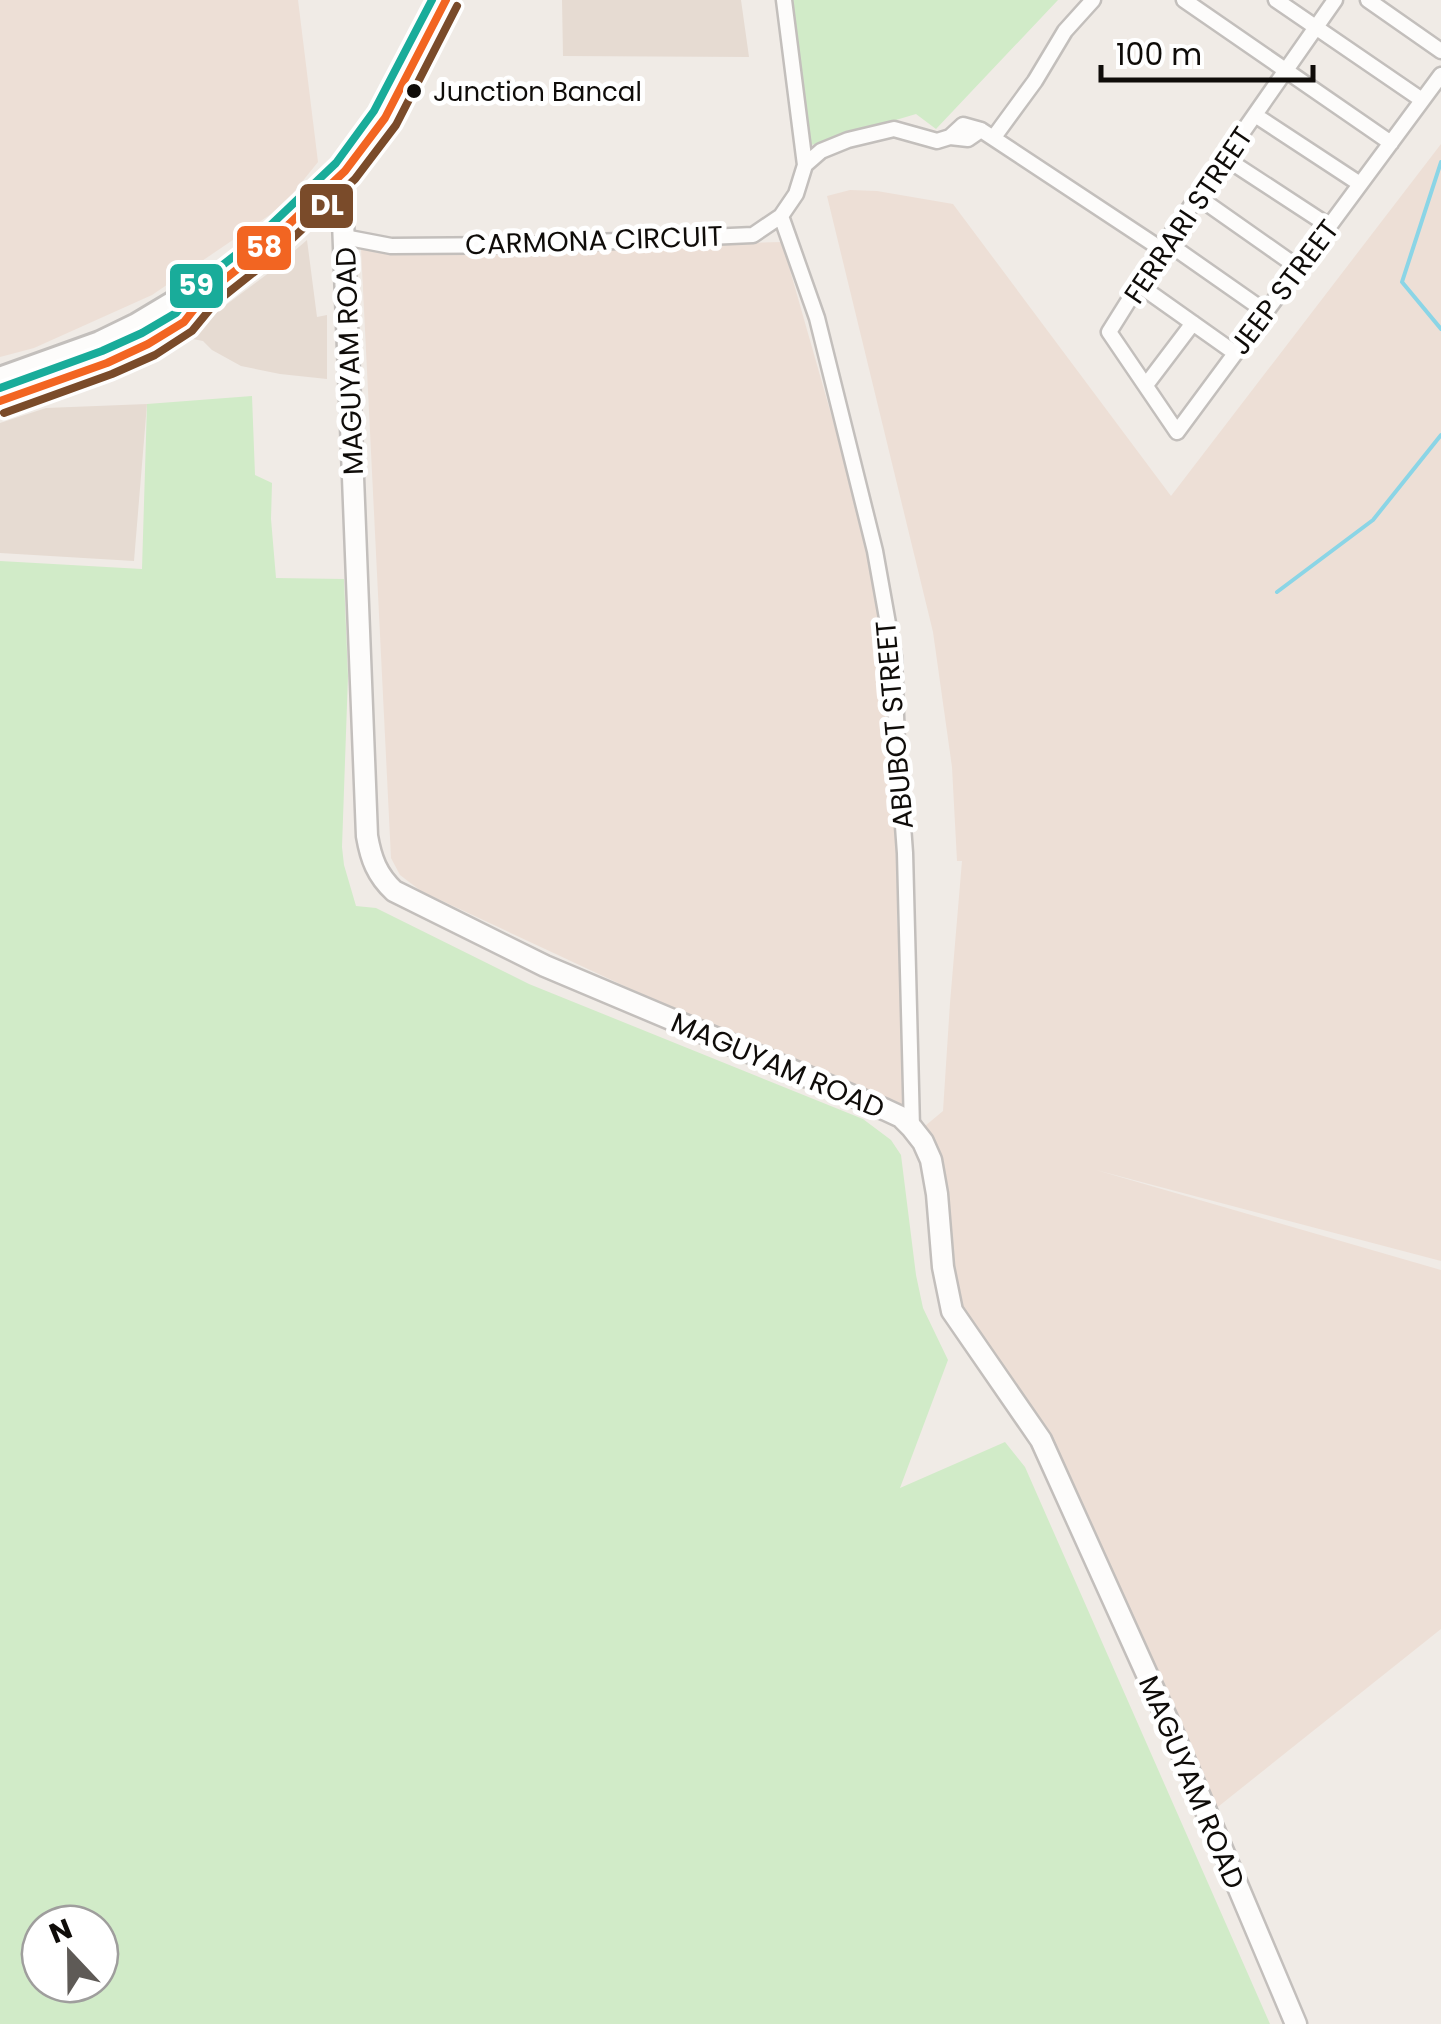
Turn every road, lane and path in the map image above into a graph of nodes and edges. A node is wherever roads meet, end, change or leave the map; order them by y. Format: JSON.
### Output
{"nodes":[{"id":1,"x":446,"y":0,"type":"edge"},
{"id":2,"x":784,"y":0,"type":"edge"},
{"id":3,"x":1093,"y":0,"type":"edge"},
{"id":4,"x":1184,"y":0,"type":"edge"},
{"id":5,"x":1276,"y":0,"type":"edge"},
{"id":6,"x":1335,"y":0,"type":"edge"},
{"id":7,"x":1368,"y":0,"type":"edge"},
{"id":8,"x":1316,"y":28,"type":"junction"},
{"id":9,"x":1441,"y":51,"type":"edge"},
{"id":10,"x":1286,"y":70,"type":"junction"},
{"id":11,"x":1441,"y":75,"type":"edge"},
{"id":12,"x":1422,"y":100,"type":"junction"},
{"id":13,"x":1256,"y":115,"type":"junction"},
{"id":14,"x":988,"y":133,"type":"junction"},
{"id":15,"x":1391,"y":143,"type":"junction"},
{"id":16,"x":1225,"y":158,"type":"junction"},
{"id":17,"x":805,"y":165,"type":"junction"},
{"id":18,"x":1360,"y":184,"type":"junction"},
{"id":19,"x":324,"y":193,"type":"junction"},
{"id":20,"x":1198,"y":198,"type":"junction"},
{"id":21,"x":781,"y":216,"type":"junction"},
{"id":22,"x":1329,"y":226,"type":"junction"},
{"id":23,"x":344,"y":237,"type":"junction"},
{"id":24,"x":1164,"y":246,"type":"junction"},
{"id":25,"x":1298,"y":268,"type":"junction"},
{"id":26,"x":1139,"y":285,"type":"junction"},
{"id":27,"x":206,"y":294,"type":"junction"},
{"id":28,"x":1266,"y":312,"type":"junction"},
{"id":29,"x":1194,"y":323,"type":"junction"},
{"id":30,"x":1235,"y":353,"type":"junction"},
{"id":31,"x":0,"y":378,"type":"edge"},
{"id":32,"x":1146,"y":386,"type":"junction"},
{"id":33,"x":0,"y":401,"type":"edge"},
{"id":34,"x":912,"y":1128,"type":"junction"},
{"id":35,"x":1296,"y":2024,"type":"edge"}],
"edges":[{"from":1,"to":19,"type":"highway"},
{"from":2,"to":17,"type":"street"},
{"from":3,"to":14,"type":"street"},
{"from":4,"to":10,"type":"street"},
{"from":5,"to":8,"type":"street"},
{"from":6,"to":8,"type":"street","name":"FERRARI STREET"},
{"from":7,"to":9,"type":"street"},
{"from":8,"to":10,"type":"street","name":"FERRARI STREET"},
{"from":8,"to":12,"type":"street"},
{"from":10,"to":13,"type":"street","name":"FERRARI STREET"},
{"from":10,"to":15,"type":"street"},
{"from":11,"to":12,"type":"street","name":"JEEP STREET"},
{"from":12,"to":15,"type":"street","name":"JEEP STREET"},
{"from":13,"to":16,"type":"street","name":"FERRARI STREET"},
{"from":13,"to":18,"type":"street"},
{"from":14,"to":17,"type":"street"},
{"from":14,"to":24,"type":"street"},
{"from":15,"to":18,"type":"street","name":"JEEP STREET"},
{"from":16,"to":20,"type":"street","name":"FERRARI STREET"},
{"from":16,"to":22,"type":"street"},
{"from":17,"to":21,"type":"street"},
{"from":18,"to":22,"type":"street","name":"JEEP STREET"},
{"from":19,"to":23,"type":"main road","name":"MAGUYAM ROAD"},
{"from":19,"to":27,"type":"highway"},
{"from":20,"to":24,"type":"street","name":"FERRARI STREET"},
{"from":20,"to":25,"type":"street"},
{"from":21,"to":23,"type":"street","name":"CARMONA CIRCUIT"},
{"from":21,"to":34,"type":"street","name":"ABUBOT STREET"},
{"from":22,"to":25,"type":"street","name":"JEEP STREET"},
{"from":23,"to":34,"type":"main road","name":"MAGUYAM ROAD"},
{"from":24,"to":26,"type":"street","name":"FERRARI STREET"},
{"from":24,"to":28,"type":"street"},
{"from":25,"to":28,"type":"street","name":"JEEP STREET"},
{"from":26,"to":29,"type":"street"},
{"from":26,"to":32,"type":"street","name":"FERRARI STREET"},
{"from":27,"to":31,"type":"highway"},
{"from":27,"to":33,"type":"highway"},
{"from":28,"to":30,"type":"street","name":"JEEP STREET"},
{"from":29,"to":30,"type":"street"},
{"from":29,"to":32,"type":"street"},
{"from":30,"to":32,"type":"street","name":"JEEP STREET"},
{"from":34,"to":35,"type":"main road","name":"MAGUYAM ROAD"}]}
